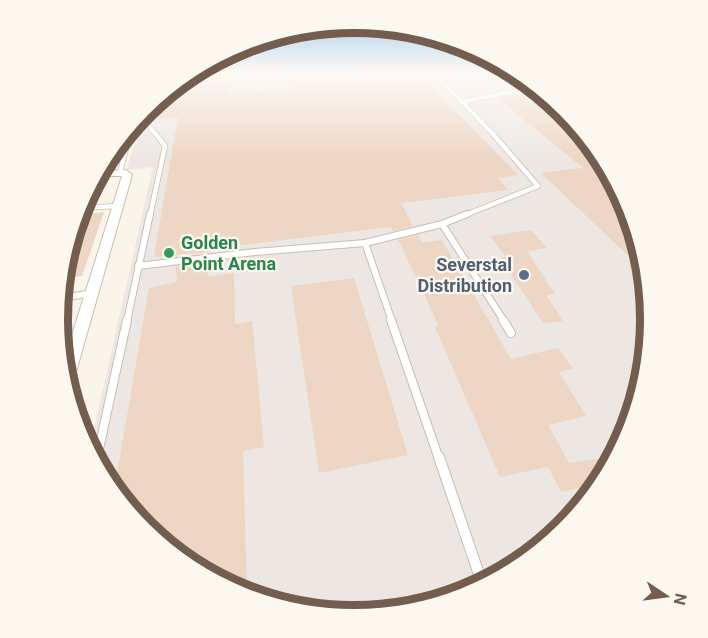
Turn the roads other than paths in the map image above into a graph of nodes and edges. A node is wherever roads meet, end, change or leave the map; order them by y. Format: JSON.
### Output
{"nodes":[{"id":1,"x":461,"y":102,"type":"edge"},
{"id":2,"x":146,"y":123,"type":"edge"},
{"id":3,"x":127,"y":145,"type":"edge"},
{"id":4,"x":120,"y":172,"type":"junction"},
{"id":5,"x":108,"y":173,"type":"edge"},
{"id":6,"x":117,"y":206,"type":"junction"},
{"id":7,"x":91,"y":207,"type":"edge"},
{"id":8,"x":442,"y":224,"type":"junction"},
{"id":9,"x":365,"y":243,"type":"junction"},
{"id":10,"x":138,"y":266,"type":"junction"},
{"id":11,"x":93,"y":293,"type":"junction"},
{"id":12,"x":69,"y":297,"type":"edge"},
{"id":13,"x":511,"y":333,"type":"dead end"},
{"id":14,"x":69,"y":341,"type":"edge"},
{"id":15,"x":99,"y":449,"type":"edge"},
{"id":16,"x":480,"y":576,"type":"edge"}],
"edges":[{"from":1,"to":8,"type":"lane"},
{"from":2,"to":10,"type":"lane"},
{"from":3,"to":4,"type":"lane"},
{"from":4,"to":5,"type":"street"},
{"from":4,"to":6,"type":"street"},
{"from":6,"to":7,"type":"lane"},
{"from":6,"to":11,"type":"street"},
{"from":8,"to":9,"type":"lane"},
{"from":8,"to":13,"type":"lane"},
{"from":9,"to":10,"type":"lane"},
{"from":9,"to":16,"type":"lane"},
{"from":10,"to":15,"type":"lane"},
{"from":11,"to":12,"type":"lane"},
{"from":11,"to":14,"type":"street"}]}
